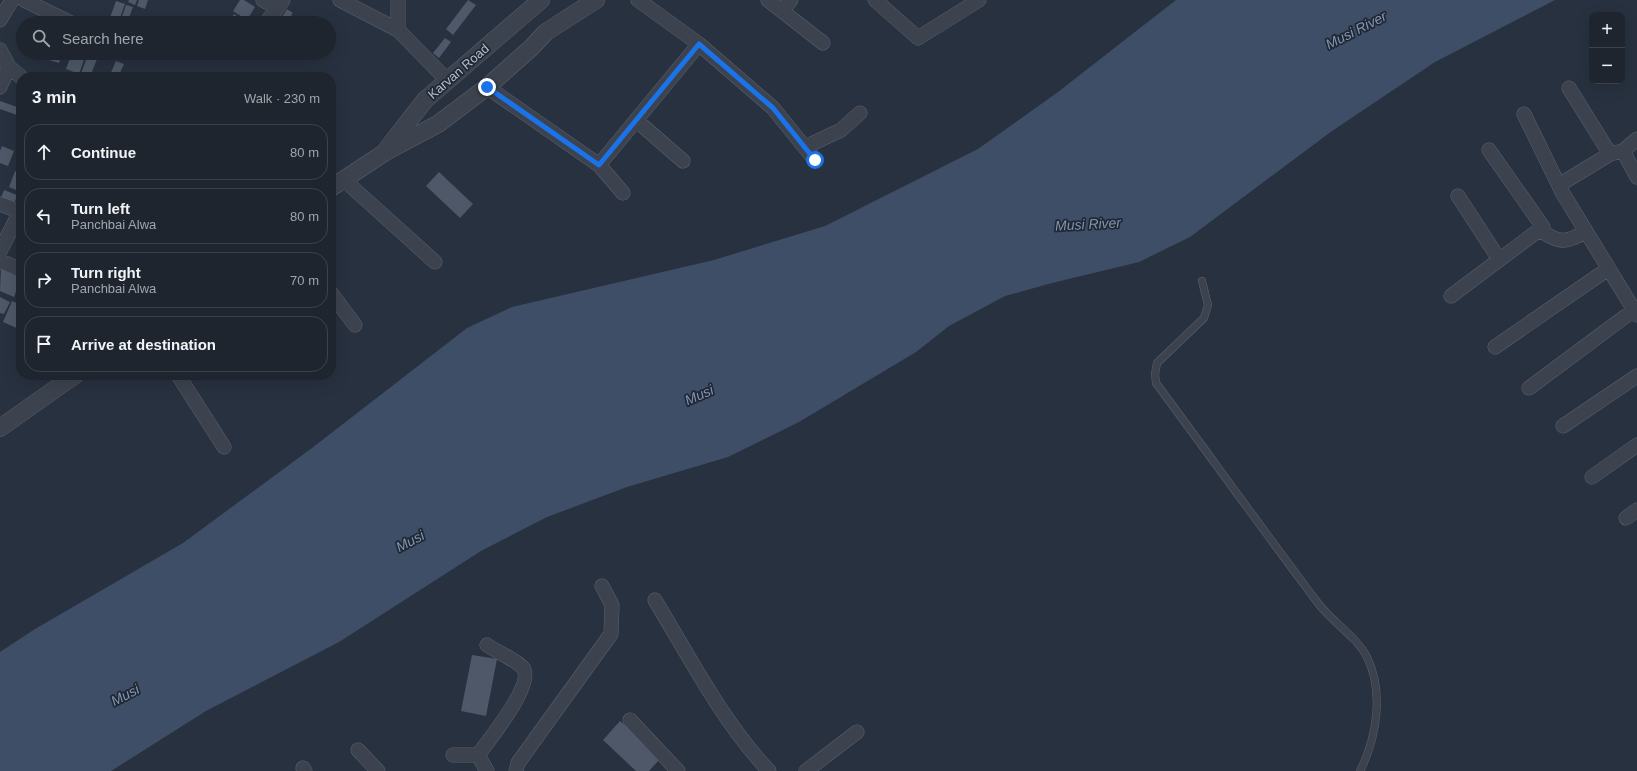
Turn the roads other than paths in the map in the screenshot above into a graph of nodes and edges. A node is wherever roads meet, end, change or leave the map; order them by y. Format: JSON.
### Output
{"nodes":[{"id":1,"x":12,"y":0,"type":"edge"},
{"id":2,"x":24,"y":0,"type":"edge"},
{"id":3,"x":263,"y":0,"type":"edge"},
{"id":4,"x":340,"y":0,"type":"edge"},
{"id":5,"x":398,"y":0,"type":"edge"},
{"id":6,"x":541,"y":0,"type":"edge"},
{"id":7,"x":596,"y":0,"type":"edge"},
{"id":8,"x":638,"y":0,"type":"edge"},
{"id":9,"x":768,"y":0,"type":"edge"},
{"id":10,"x":791,"y":0,"type":"edge"},
{"id":11,"x":875,"y":0,"type":"edge"},
{"id":12,"x":979,"y":0,"type":"edge"},
{"id":13,"x":280,"y":4,"type":"edge"},
{"id":14,"x":782,"y":11,"type":"junction"},
{"id":15,"x":57,"y":16,"type":"edge"},
{"id":16,"x":271,"y":16,"type":"edge"},
{"id":17,"x":0,"y":20,"type":"edge"},
{"id":18,"x":398,"y":30,"type":"junction"},
{"id":19,"x":822,"y":43,"type":"dead end"},
{"id":20,"x":699,"y":44,"type":"junction"},
{"id":21,"x":0,"y":50,"type":"edge"},
{"id":22,"x":9,"y":67,"type":"junction"},
{"id":23,"x":16,"y":73,"type":"edge"},
{"id":24,"x":447,"y":80,"type":"junction"},
{"id":25,"x":0,"y":87,"type":"edge"},
{"id":26,"x":487,"y":87,"type":"junction"},
{"id":27,"x":1569,"y":88,"type":"dead end"},
{"id":28,"x":860,"y":113,"type":"dead end"},
{"id":29,"x":1524,"y":114,"type":"dead end"},
{"id":30,"x":636,"y":120,"type":"junction"},
{"id":31,"x":1637,"y":139,"type":"edge"},
{"id":32,"x":805,"y":147,"type":"junction"},
{"id":33,"x":1489,"y":150,"type":"dead end"},
{"id":34,"x":387,"y":151,"type":"junction"},
{"id":35,"x":1616,"y":153,"type":"junction"},
{"id":36,"x":815,"y":160,"type":"dead end"},
{"id":37,"x":683,"y":161,"type":"dead end"},
{"id":38,"x":599,"y":165,"type":"junction"},
{"id":39,"x":1637,"y":176,"type":"edge"},
{"id":40,"x":337,"y":183,"type":"edge"},
{"id":41,"x":1559,"y":185,"type":"junction"},
{"id":42,"x":623,"y":193,"type":"dead end"},
{"id":43,"x":1458,"y":196,"type":"dead end"},
{"id":44,"x":0,"y":204,"type":"edge"},
{"id":45,"x":16,"y":209,"type":"edge"},
{"id":46,"x":16,"y":221,"type":"edge"},
{"id":47,"x":1539,"y":230,"type":"junction"},
{"id":48,"x":1586,"y":231,"type":"junction"},
{"id":49,"x":0,"y":251,"type":"edge"},
{"id":50,"x":1499,"y":259,"type":"junction"},
{"id":51,"x":0,"y":261,"type":"edge"},
{"id":52,"x":435,"y":262,"type":"dead end"},
{"id":53,"x":16,"y":268,"type":"edge"},
{"id":54,"x":1608,"y":269,"type":"junction"},
{"id":55,"x":1202,"y":281,"type":"dead end"},
{"id":56,"x":1451,"y":296,"type":"dead end"},
{"id":57,"x":336,"y":300,"type":"edge"},
{"id":58,"x":1636,"y":313,"type":"edge"},
{"id":59,"x":355,"y":325,"type":"dead end"},
{"id":60,"x":1495,"y":347,"type":"dead end"},
{"id":61,"x":1637,"y":376,"type":"edge"},
{"id":62,"x":68,"y":380,"type":"edge"},
{"id":63,"x":181,"y":380,"type":"edge"},
{"id":64,"x":1529,"y":388,"type":"dead end"},
{"id":65,"x":2,"y":425,"type":"edge"},
{"id":66,"x":1563,"y":426,"type":"dead end"},
{"id":67,"x":1637,"y":445,"type":"edge"},
{"id":68,"x":224,"y":447,"type":"dead end"},
{"id":69,"x":1592,"y":477,"type":"dead end"},
{"id":70,"x":602,"y":586,"type":"dead end"},
{"id":71,"x":655,"y":600,"type":"dead end"},
{"id":72,"x":487,"y":645,"type":"dead end"},
{"id":73,"x":630,"y":720,"type":"dead end"},
{"id":74,"x":857,"y":732,"type":"dead end"},
{"id":75,"x":358,"y":750,"type":"dead end"},
{"id":76,"x":453,"y":755,"type":"dead end"},
{"id":77,"x":478,"y":755,"type":"junction"},
{"id":78,"x":378,"y":771,"type":"edge"},
{"id":79,"x":487,"y":771,"type":"edge"},
{"id":80,"x":516,"y":771,"type":"edge"},
{"id":81,"x":678,"y":771,"type":"edge"},
{"id":82,"x":769,"y":771,"type":"edge"},
{"id":83,"x":806,"y":771,"type":"edge"},
{"id":84,"x":1360,"y":771,"type":"edge"}],
"edges":[{"from":1,"to":17,"type":"street"},
{"from":2,"to":15,"type":"street"},
{"from":3,"to":13,"type":"street"},
{"from":4,"to":18,"type":"street"},
{"from":5,"to":18,"type":"street"},
{"from":6,"to":24,"type":"street","name":"Karvan Road"},
{"from":7,"to":26,"type":"street","name":"Karvan Road"},
{"from":8,"to":20,"type":"street"},
{"from":9,"to":14,"type":"street"},
{"from":10,"to":14,"type":"street"},
{"from":11,"to":12,"type":"street"},
{"from":13,"to":16,"type":"street"},
{"from":14,"to":19,"type":"street"},
{"from":18,"to":24,"type":"street"},
{"from":20,"to":30,"type":"street"},
{"from":20,"to":32,"type":"street"},
{"from":21,"to":22,"type":"street"},
{"from":22,"to":23,"type":"street"},
{"from":22,"to":25,"type":"street"},
{"from":24,"to":34,"type":"street","name":"Karvan Road"},
{"from":26,"to":34,"type":"street","name":"Karvan Road"},
{"from":26,"to":38,"type":"street"},
{"from":27,"to":35,"type":"street"},
{"from":28,"to":32,"type":"street"},
{"from":29,"to":41,"type":"street"},
{"from":30,"to":37,"type":"street"},
{"from":30,"to":38,"type":"street"},
{"from":31,"to":35,"type":"street"},
{"from":32,"to":36,"type":"street"},
{"from":33,"to":47,"type":"street"},
{"from":34,"to":40,"type":"street","name":"Karvan Road"},
{"from":35,"to":39,"type":"street"},
{"from":35,"to":41,"type":"street"},
{"from":38,"to":42,"type":"street"},
{"from":40,"to":52,"type":"street"},
{"from":41,"to":48,"type":"street"},
{"from":43,"to":50,"type":"street"},
{"from":44,"to":45,"type":"street"},
{"from":46,"to":49,"type":"street"},
{"from":47,"to":48,"type":"street"},
{"from":47,"to":50,"type":"street"},
{"from":48,"to":54,"type":"street"},
{"from":50,"to":56,"type":"street"},
{"from":51,"to":53,"type":"street"},
{"from":54,"to":58,"type":"street"},
{"from":54,"to":60,"type":"street"},
{"from":55,"to":84,"type":"lane"},
{"from":57,"to":59,"type":"street"},
{"from":58,"to":64,"type":"street"},
{"from":61,"to":66,"type":"street"},
{"from":62,"to":65,"type":"street"},
{"from":63,"to":68,"type":"street"},
{"from":67,"to":69,"type":"street"},
{"from":70,"to":80,"type":"street"},
{"from":71,"to":82,"type":"street"},
{"from":72,"to":77,"type":"street"},
{"from":73,"to":81,"type":"street"},
{"from":74,"to":83,"type":"street"},
{"from":75,"to":78,"type":"street"},
{"from":76,"to":77,"type":"street"},
{"from":77,"to":79,"type":"street"}]}
